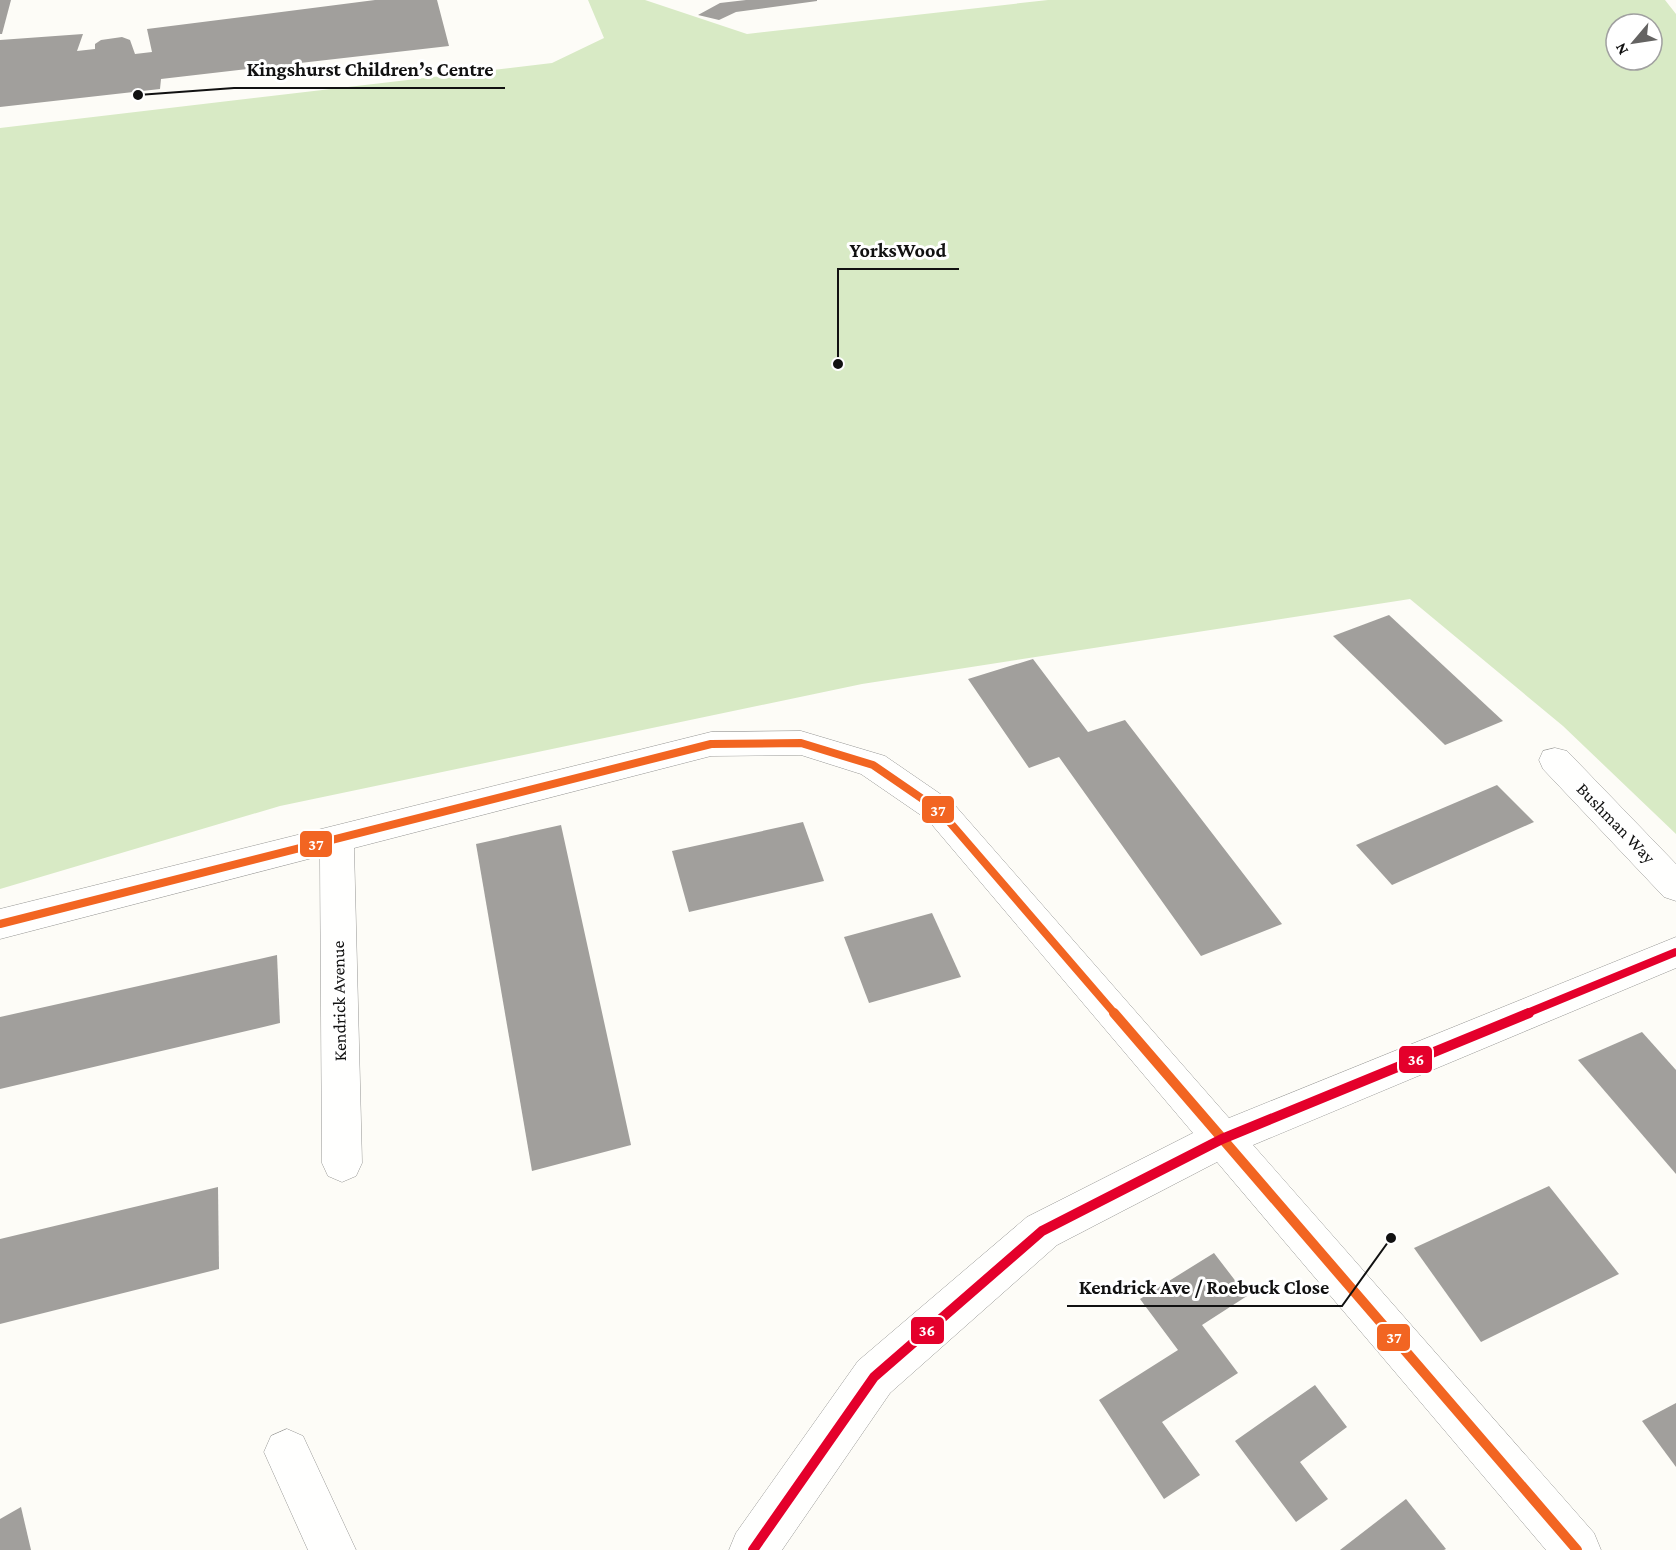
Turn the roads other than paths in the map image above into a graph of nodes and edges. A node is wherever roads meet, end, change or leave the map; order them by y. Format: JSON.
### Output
{"nodes":[{"id":1,"x":1555,"y":760,"type":"dead end"},
{"id":2,"x":337,"y":838,"type":"junction"},
{"id":3,"x":1676,"y":887,"type":"edge"},
{"id":4,"x":0,"y":924,"type":"edge"},
{"id":5,"x":1676,"y":952,"type":"edge"},
{"id":6,"x":1222,"y":1139,"type":"junction"},
{"id":7,"x":342,"y":1163,"type":"dead end"},
{"id":8,"x":287,"y":1452,"type":"dead end"},
{"id":9,"x":332,"y":1550,"type":"edge"},
{"id":10,"x":753,"y":1550,"type":"edge"},
{"id":11,"x":1577,"y":1550,"type":"edge"}],
"edges":[{"from":1,"to":3,"type":"street","name":"Bushman Way"},
{"from":2,"to":4,"type":"street"},
{"from":2,"to":6,"type":"street"},
{"from":2,"to":7,"type":"street","name":"Kendrick Avenue"},
{"from":5,"to":6,"type":"street"},
{"from":6,"to":10,"type":"street"},
{"from":6,"to":11,"type":"street"},
{"from":8,"to":9,"type":"street"}]}
